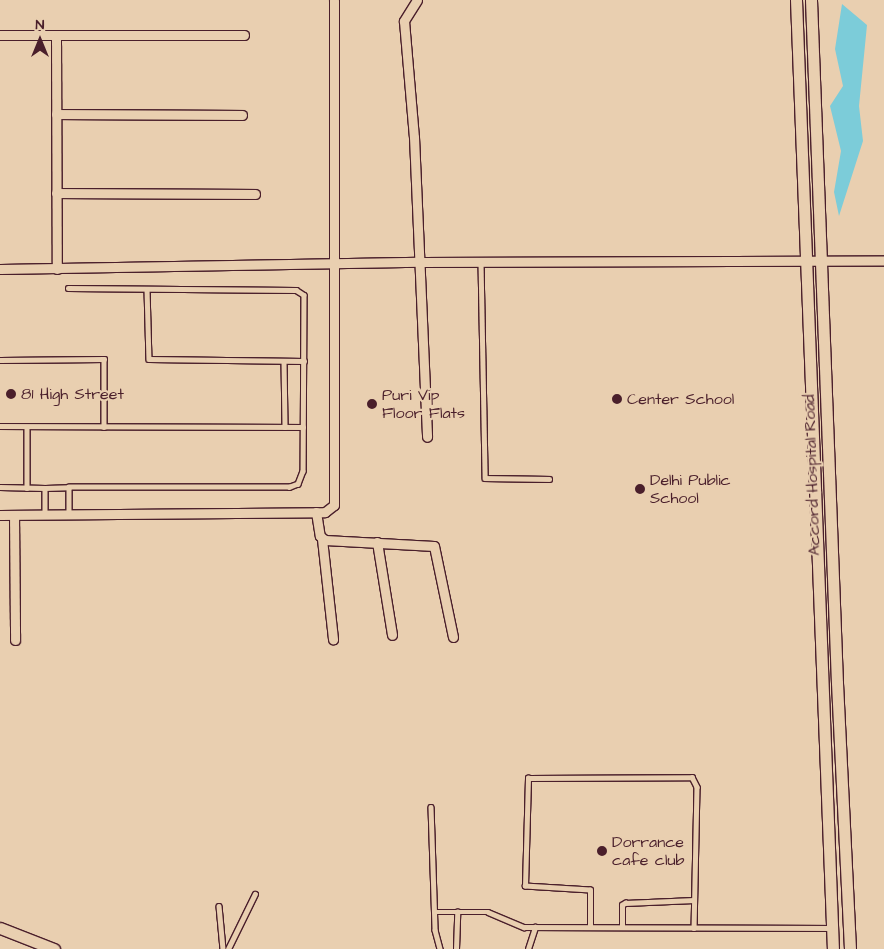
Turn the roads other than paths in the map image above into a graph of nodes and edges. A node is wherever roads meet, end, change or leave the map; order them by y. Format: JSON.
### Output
{"nodes":[{"id":1,"x":334,"y":0,"type":"edge"},
{"id":2,"x":417,"y":0,"type":"edge"},
{"id":3,"x":796,"y":0,"type":"edge"},
{"id":4,"x":811,"y":0,"type":"edge"},
{"id":5,"x":0,"y":35,"type":"edge"},
{"id":6,"x":56,"y":35,"type":"junction"},
{"id":7,"x":244,"y":35,"type":"dead end"},
{"id":8,"x":56,"y":114,"type":"junction"},
{"id":9,"x":242,"y":115,"type":"dead end"},
{"id":10,"x":56,"y":193,"type":"junction"},
{"id":11,"x":255,"y":194,"type":"dead end"},
{"id":12,"x":884,"y":260,"type":"edge"},
{"id":13,"x":420,"y":262,"type":"junction"},
{"id":14,"x":481,"y":262,"type":"junction"},
{"id":15,"x":807,"y":262,"type":"junction"},
{"id":16,"x":820,"y":262,"type":"junction"},
{"id":17,"x":334,"y":264,"type":"junction"},
{"id":18,"x":0,"y":269,"type":"edge"},
{"id":19,"x":57,"y":269,"type":"junction"},
{"id":20,"x":68,"y":288,"type":"dead end"},
{"id":21,"x":147,"y":289,"type":"junction"},
{"id":22,"x":0,"y":360,"type":"edge"},
{"id":23,"x":284,"y":361,"type":"junction"},
{"id":24,"x":304,"y":361,"type":"junction"},
{"id":25,"x":0,"y":426,"type":"edge"},
{"id":26,"x":27,"y":427,"type":"junction"},
{"id":27,"x":104,"y":427,"type":"junction"},
{"id":28,"x":285,"y":427,"type":"junction"},
{"id":29,"x":303,"y":427,"type":"junction"},
{"id":30,"x":427,"y":437,"type":"dead end"},
{"id":31,"x":549,"y":479,"type":"dead end"},
{"id":32,"x":69,"y":487,"type":"junction"},
{"id":33,"x":0,"y":488,"type":"edge"},
{"id":34,"x":28,"y":488,"type":"junction"},
{"id":35,"x":45,"y":488,"type":"junction"},
{"id":36,"x":316,"y":512,"type":"junction"},
{"id":37,"x":45,"y":514,"type":"junction"},
{"id":38,"x":69,"y":514,"type":"junction"},
{"id":39,"x":0,"y":515,"type":"edge"},
{"id":40,"x":14,"y":515,"type":"junction"},
{"id":41,"x":322,"y":539,"type":"junction"},
{"id":42,"x":377,"y":542,"type":"junction"},
{"id":43,"x":392,"y":635,"type":"dead end"},
{"id":44,"x":453,"y":637,"type":"dead end"},
{"id":45,"x":15,"y":640,"type":"dead end"},
{"id":46,"x":333,"y":640,"type":"dead end"},
{"id":47,"x":431,"y":807,"type":"dead end"},
{"id":48,"x":255,"y":894,"type":"dead end"},
{"id":49,"x":694,"y":900,"type":"junction"},
{"id":50,"x":219,"y":906,"type":"dead end"},
{"id":51,"x":434,"y":912,"type":"junction"},
{"id":52,"x":457,"y":912,"type":"junction"},
{"id":53,"x":535,"y":927,"type":"junction"},
{"id":54,"x":590,"y":927,"type":"junction"},
{"id":55,"x":622,"y":927,"type":"junction"},
{"id":56,"x":0,"y":928,"type":"edge"},
{"id":57,"x":694,"y":928,"type":"junction"},
{"id":58,"x":833,"y":928,"type":"junction"},
{"id":59,"x":54,"y":949,"type":"edge"},
{"id":60,"x":223,"y":949,"type":"edge"},
{"id":61,"x":228,"y":949,"type":"edge"},
{"id":62,"x":440,"y":949,"type":"edge"},
{"id":63,"x":456,"y":949,"type":"edge"},
{"id":64,"x":528,"y":949,"type":"edge"},
{"id":65,"x":834,"y":949,"type":"edge"},
{"id":66,"x":850,"y":949,"type":"edge"}],
"edges":[{"from":1,"to":17,"type":"street"},
{"from":2,"to":13,"type":"street"},
{"from":3,"to":15,"type":"street"},
{"from":4,"to":16,"type":"street","name":"Accord Hospital Road"},
{"from":5,"to":6,"type":"street"},
{"from":6,"to":7,"type":"street"},
{"from":6,"to":8,"type":"street"},
{"from":8,"to":9,"type":"street"},
{"from":8,"to":10,"type":"street"},
{"from":10,"to":11,"type":"street"},
{"from":10,"to":19,"type":"street"},
{"from":12,"to":16,"type":"street"},
{"from":13,"to":14,"type":"street"},
{"from":13,"to":17,"type":"street"},
{"from":13,"to":30,"type":"street"},
{"from":14,"to":15,"type":"street"},
{"from":14,"to":31,"type":"lane"},
{"from":15,"to":16,"type":"street"},
{"from":15,"to":58,"type":"street"},
{"from":16,"to":66,"type":"street","name":"Accord Hospital Road"},
{"from":17,"to":19,"type":"street"},
{"from":17,"to":36,"type":"street"},
{"from":18,"to":19,"type":"street"},
{"from":20,"to":21,"type":"lane"},
{"from":21,"to":23,"type":"lane"},
{"from":21,"to":24,"type":"lane"},
{"from":22,"to":27,"type":"lane"},
{"from":23,"to":24,"type":"lane"},
{"from":23,"to":28,"type":"lane"},
{"from":24,"to":29,"type":"lane"},
{"from":25,"to":26,"type":"lane"},
{"from":26,"to":27,"type":"lane"},
{"from":26,"to":34,"type":"lane"},
{"from":27,"to":28,"type":"lane"},
{"from":28,"to":29,"type":"lane"},
{"from":29,"to":32,"type":"lane"},
{"from":32,"to":35,"type":"lane"},
{"from":32,"to":38,"type":"lane"},
{"from":33,"to":34,"type":"lane"},
{"from":34,"to":35,"type":"lane"},
{"from":35,"to":37,"type":"lane"},
{"from":36,"to":38,"type":"street"},
{"from":36,"to":41,"type":"street"},
{"from":37,"to":38,"type":"street"},
{"from":37,"to":40,"type":"street"},
{"from":39,"to":40,"type":"street"},
{"from":40,"to":45,"type":"street"},
{"from":41,"to":42,"type":"street"},
{"from":41,"to":46,"type":"street"},
{"from":42,"to":43,"type":"street"},
{"from":42,"to":44,"type":"street"},
{"from":47,"to":51,"type":"lane"},
{"from":48,"to":61,"type":"lane"},
{"from":49,"to":54,"type":"lane"},
{"from":49,"to":55,"type":"lane"},
{"from":49,"to":57,"type":"lane"},
{"from":50,"to":60,"type":"lane"},
{"from":51,"to":52,"type":"lane"},
{"from":51,"to":62,"type":"lane"},
{"from":52,"to":53,"type":"lane"},
{"from":52,"to":63,"type":"lane"},
{"from":53,"to":54,"type":"lane"},
{"from":53,"to":64,"type":"lane"},
{"from":54,"to":55,"type":"lane"},
{"from":55,"to":57,"type":"lane"},
{"from":56,"to":59,"type":"street"},
{"from":57,"to":58,"type":"lane"},
{"from":58,"to":65,"type":"street"}]}
